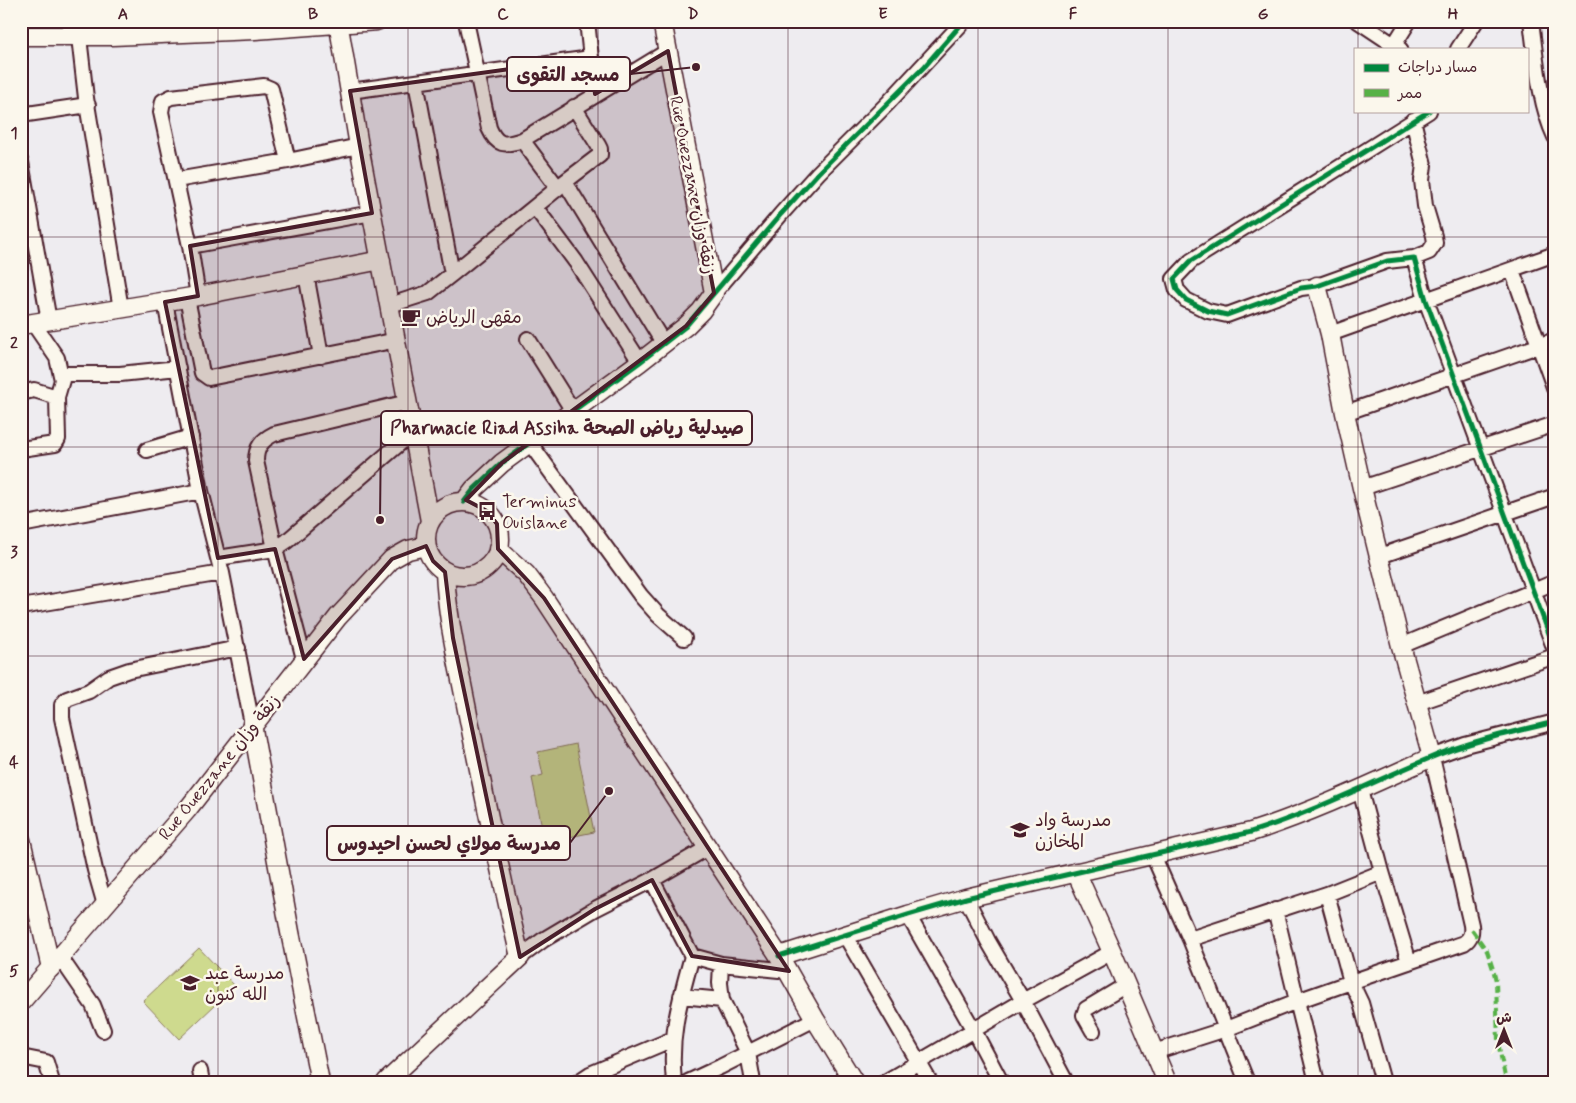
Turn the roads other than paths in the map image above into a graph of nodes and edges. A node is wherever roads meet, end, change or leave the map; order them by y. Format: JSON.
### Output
{"nodes":[{"id":1,"x":88,"y":21,"type":"edge"},
{"id":2,"x":377,"y":21,"type":"edge"},
{"id":3,"x":466,"y":21,"type":"edge"},
{"id":4,"x":587,"y":21,"type":"edge"},
{"id":5,"x":662,"y":21,"type":"edge"},
{"id":6,"x":964,"y":21,"type":"edge"},
{"id":7,"x":1358,"y":21,"type":"edge"},
{"id":8,"x":1409,"y":21,"type":"edge"},
{"id":9,"x":1476,"y":21,"type":"edge"},
{"id":10,"x":1532,"y":21,"type":"edge"},
{"id":11,"x":339,"y":23,"type":"edge"},
{"id":12,"x":254,"y":26,"type":"edge"},
{"id":13,"x":183,"y":27,"type":"edge"},
{"id":14,"x":111,"y":29,"type":"edge"},
{"id":15,"x":21,"y":36,"type":"edge"},
{"id":16,"x":79,"y":37,"type":"junction"},
{"id":17,"x":1397,"y":47,"type":"edge"},
{"id":18,"x":1459,"y":48,"type":"edge"},
{"id":19,"x":668,"y":51,"type":"junction"},
{"id":20,"x":591,"y":58,"type":"junction"},
{"id":21,"x":477,"y":73,"type":"junction"},
{"id":22,"x":1532,"y":78,"type":"edge"},
{"id":23,"x":416,"y":82,"type":"junction"},
{"id":24,"x":350,"y":91,"type":"junction"},
{"id":25,"x":595,"y":94,"type":"junction"},
{"id":26,"x":88,"y":105,"type":"junction"},
{"id":27,"x":574,"y":107,"type":"junction"},
{"id":28,"x":1427,"y":112,"type":"edge"},
{"id":29,"x":21,"y":115,"type":"edge"},
{"id":30,"x":1413,"y":120,"type":"junction"},
{"id":31,"x":1555,"y":137,"type":"edge"},
{"id":32,"x":522,"y":140,"type":"junction"},
{"id":33,"x":359,"y":146,"type":"junction"},
{"id":34,"x":21,"y":162,"type":"edge"},
{"id":35,"x":288,"y":162,"type":"junction"},
{"id":36,"x":176,"y":180,"type":"junction"},
{"id":37,"x":561,"y":185,"type":"junction"},
{"id":38,"x":535,"y":207,"type":"junction"},
{"id":39,"x":372,"y":213,"type":"junction"},
{"id":40,"x":190,"y":246,"type":"junction"},
{"id":41,"x":1555,"y":254,"type":"edge"},
{"id":42,"x":1414,"y":258,"type":"junction"},
{"id":43,"x":381,"y":260,"type":"junction"},
{"id":44,"x":1512,"y":270,"type":"junction"},
{"id":45,"x":306,"y":274,"type":"junction"},
{"id":46,"x":452,"y":274,"type":"junction"},
{"id":47,"x":1317,"y":286,"type":"junction"},
{"id":48,"x":714,"y":293,"type":"junction"},
{"id":49,"x":192,"y":297,"type":"junction"},
{"id":50,"x":1426,"y":300,"type":"junction"},
{"id":51,"x":165,"y":302,"type":"junction"},
{"id":52,"x":390,"y":305,"type":"junction"},
{"id":53,"x":121,"y":309,"type":"junction"},
{"id":54,"x":34,"y":323,"type":"edge"},
{"id":55,"x":1330,"y":334,"type":"junction"},
{"id":56,"x":528,"y":339,"type":"dead end"},
{"id":57,"x":396,"y":340,"type":"junction"},
{"id":58,"x":1555,"y":340,"type":"edge"},
{"id":59,"x":664,"y":344,"type":"junction"},
{"id":60,"x":1538,"y":346,"type":"junction"},
{"id":61,"x":321,"y":356,"type":"junction"},
{"id":62,"x":640,"y":362,"type":"junction"},
{"id":63,"x":178,"y":368,"type":"junction"},
{"id":64,"x":61,"y":374,"type":"junction"},
{"id":65,"x":1454,"y":375,"type":"junction"},
{"id":66,"x":1555,"y":390,"type":"edge"},
{"id":67,"x":21,"y":393,"type":"edge"},
{"id":68,"x":57,"y":397,"type":"junction"},
{"id":69,"x":408,"y":402,"type":"junction"},
{"id":70,"x":573,"y":411,"type":"junction"},
{"id":71,"x":1345,"y":413,"type":"junction"},
{"id":72,"x":1555,"y":424,"type":"edge"},
{"id":73,"x":414,"y":431,"type":"junction"},
{"id":74,"x":191,"y":437,"type":"junction"},
{"id":75,"x":529,"y":442,"type":"junction"},
{"id":76,"x":21,"y":449,"type":"edge"},
{"id":77,"x":1481,"y":449,"type":"junction"},
{"id":78,"x":147,"y":450,"type":"dead end"},
{"id":79,"x":1362,"y":488,"type":"junction"},
{"id":80,"x":201,"y":491,"type":"junction"},
{"id":81,"x":1555,"y":496,"type":"edge"},
{"id":82,"x":464,"y":502,"type":"junction"},
{"id":83,"x":1505,"y":514,"type":"junction"},
{"id":84,"x":430,"y":522,"type":"junction"},
{"id":85,"x":21,"y":525,"type":"edge"},
{"id":86,"x":426,"y":546,"type":"junction"},
{"id":87,"x":275,"y":549,"type":"junction"},
{"id":88,"x":498,"y":549,"type":"junction"},
{"id":89,"x":1380,"y":556,"type":"junction"},
{"id":90,"x":218,"y":558,"type":"junction"},
{"id":91,"x":445,"y":572,"type":"junction"},
{"id":92,"x":222,"y":573,"type":"junction"},
{"id":93,"x":1555,"y":582,"type":"edge"},
{"id":94,"x":1532,"y":591,"type":"junction"},
{"id":95,"x":21,"y":607,"type":"edge"},
{"id":96,"x":684,"y":638,"type":"dead end"},
{"id":97,"x":1401,"y":646,"type":"junction"},
{"id":98,"x":238,"y":648,"type":"junction"},
{"id":99,"x":1555,"y":650,"type":"edge"},
{"id":100,"x":1555,"y":656,"type":"edge"},
{"id":101,"x":304,"y":659,"type":"junction"},
{"id":102,"x":1417,"y":703,"type":"junction"},
{"id":103,"x":1555,"y":722,"type":"edge"},
{"id":104,"x":252,"y":724,"type":"junction"},
{"id":105,"x":1432,"y":757,"type":"junction"},
{"id":106,"x":1360,"y":790,"type":"junction"},
{"id":107,"x":21,"y":840,"type":"edge"},
{"id":108,"x":708,"y":846,"type":"junction"},
{"id":109,"x":1153,"y":854,"type":"junction"},
{"id":110,"x":1076,"y":872,"type":"junction"},
{"id":111,"x":1382,"y":872,"type":"junction"},
{"id":112,"x":652,"y":880,"type":"junction"},
{"id":113,"x":1327,"y":894,"type":"junction"},
{"id":114,"x":966,"y":898,"type":"junction"},
{"id":115,"x":105,"y":905,"type":"junction"},
{"id":116,"x":1275,"y":910,"type":"junction"},
{"id":117,"x":908,"y":915,"type":"junction"},
{"id":118,"x":845,"y":935,"type":"junction"},
{"id":119,"x":1190,"y":939,"type":"junction"},
{"id":120,"x":1112,"y":952,"type":"junction"},
{"id":121,"x":692,"y":956,"type":"junction"},
{"id":122,"x":779,"y":956,"type":"junction"},
{"id":123,"x":520,"y":957,"type":"junction"},
{"id":124,"x":56,"y":962,"type":"junction"},
{"id":125,"x":1409,"y":962,"type":"junction"},
{"id":126,"x":721,"y":964,"type":"junction"},
{"id":127,"x":789,"y":971,"type":"junction"},
{"id":128,"x":1351,"y":982,"type":"junction"},
{"id":129,"x":1126,"y":984,"type":"junction"},
{"id":130,"x":681,"y":996,"type":"junction"},
{"id":131,"x":722,"y":1000,"type":"junction"},
{"id":132,"x":1023,"y":1001,"type":"junction"},
{"id":133,"x":1297,"y":1001,"type":"junction"},
{"id":134,"x":21,"y":1002,"type":"edge"},
{"id":135,"x":815,"y":1019,"type":"junction"},
{"id":136,"x":974,"y":1029,"type":"junction"},
{"id":137,"x":1226,"y":1029,"type":"junction"},
{"id":138,"x":103,"y":1030,"type":"dead end"},
{"id":139,"x":1093,"y":1031,"type":"dead end"},
{"id":140,"x":673,"y":1039,"type":"junction"},
{"id":141,"x":1154,"y":1052,"type":"junction"},
{"id":142,"x":748,"y":1053,"type":"junction"},
{"id":143,"x":21,"y":1057,"type":"edge"},
{"id":144,"x":918,"y":1061,"type":"junction"},
{"id":145,"x":52,"y":1082,"type":"edge"},
{"id":146,"x":320,"y":1082,"type":"edge"},
{"id":147,"x":386,"y":1082,"type":"edge"},
{"id":148,"x":578,"y":1082,"type":"edge"},
{"id":149,"x":674,"y":1082,"type":"edge"},
{"id":150,"x":688,"y":1082,"type":"edge"},
{"id":151,"x":753,"y":1082,"type":"edge"},
{"id":152,"x":854,"y":1082,"type":"edge"},
{"id":153,"x":884,"y":1082,"type":"edge"},
{"id":154,"x":930,"y":1082,"type":"edge"},
{"id":155,"x":1001,"y":1082,"type":"edge"},
{"id":156,"x":1066,"y":1082,"type":"edge"},
{"id":157,"x":1167,"y":1082,"type":"edge"},
{"id":158,"x":1247,"y":1082,"type":"edge"},
{"id":159,"x":1317,"y":1082,"type":"edge"},
{"id":160,"x":1383,"y":1082,"type":"edge"}],
"edges":[{"from":1,"to":16,"type":"street"},
{"from":2,"to":11,"type":"street"},
{"from":3,"to":21,"type":"street"},
{"from":4,"to":20,"type":"street"},
{"from":5,"to":19,"type":"street","name":"Rue Ouezzane زنقة وزان"},
{"from":6,"to":48,"type":"street"},
{"from":7,"to":17,"type":"street"},
{"from":8,"to":17,"type":"street"},
{"from":9,"to":18,"type":"street"},
{"from":10,"to":22,"type":"street"},
{"from":11,"to":12,"type":"street"},
{"from":11,"to":24,"type":"street"},
{"from":12,"to":13,"type":"street"},
{"from":13,"to":14,"type":"street"},
{"from":14,"to":16,"type":"street"},
{"from":15,"to":16,"type":"street"},
{"from":16,"to":26,"type":"street"},
{"from":19,"to":25,"type":"street"},
{"from":19,"to":48,"type":"street","name":"Rue Ouezzane زنقة وزان"},
{"from":20,"to":21,"type":"street"},
{"from":20,"to":25,"type":"street"},
{"from":21,"to":23,"type":"street"},
{"from":21,"to":32,"type":"street"},
{"from":22,"to":31,"type":"street"},
{"from":23,"to":24,"type":"street"},
{"from":23,"to":46,"type":"street"},
{"from":24,"to":33,"type":"street"},
{"from":25,"to":27,"type":"street"},
{"from":26,"to":29,"type":"street"},
{"from":26,"to":53,"type":"street"},
{"from":27,"to":32,"type":"street"},
{"from":27,"to":37,"type":"street"},
{"from":28,"to":30,"type":"street"},
{"from":30,"to":42,"type":"street"},
{"from":30,"to":47,"type":"street"},
{"from":32,"to":37,"type":"street"},
{"from":33,"to":35,"type":"street"},
{"from":33,"to":39,"type":"street"},
{"from":34,"to":54,"type":"street"},
{"from":35,"to":36,"type":"street"},
{"from":35,"to":36,"type":"street"},
{"from":36,"to":40,"type":"street"},
{"from":37,"to":38,"type":"street"},
{"from":37,"to":59,"type":"street"},
{"from":38,"to":46,"type":"street"},
{"from":38,"to":62,"type":"street"},
{"from":39,"to":40,"type":"street"},
{"from":39,"to":43,"type":"street"},
{"from":40,"to":49,"type":"street"},
{"from":41,"to":44,"type":"street"},
{"from":42,"to":47,"type":"street"},
{"from":42,"to":50,"type":"street"},
{"from":43,"to":45,"type":"street"},
{"from":43,"to":52,"type":"street"},
{"from":44,"to":50,"type":"street"},
{"from":44,"to":60,"type":"street"},
{"from":45,"to":49,"type":"street"},
{"from":45,"to":61,"type":"street"},
{"from":46,"to":52,"type":"street"},
{"from":47,"to":55,"type":"street"},
{"from":48,"to":59,"type":"street","name":"Rue Ouezzane زنقة وزان"},
{"from":49,"to":51,"type":"street"},
{"from":49,"to":61,"type":"street"},
{"from":50,"to":55,"type":"street"},
{"from":50,"to":65,"type":"street"},
{"from":51,"to":53,"type":"street"},
{"from":51,"to":63,"type":"street"},
{"from":52,"to":57,"type":"street"},
{"from":53,"to":54,"type":"street"},
{"from":54,"to":64,"type":"street"},
{"from":55,"to":71,"type":"street"},
{"from":56,"to":70,"type":"street"},
{"from":57,"to":61,"type":"street"},
{"from":57,"to":69,"type":"street"},
{"from":58,"to":60,"type":"street"},
{"from":59,"to":62,"type":"street","name":"Rue Ouezzane زنقة وزان"},
{"from":60,"to":65,"type":"street"},
{"from":60,"to":66,"type":"street"},
{"from":62,"to":70,"type":"street","name":"Rue Ouezzane زنقة وزان"},
{"from":63,"to":64,"type":"street"},
{"from":63,"to":74,"type":"street"},
{"from":64,"to":68,"type":"street"},
{"from":65,"to":71,"type":"street"},
{"from":65,"to":77,"type":"street"},
{"from":67,"to":68,"type":"street"},
{"from":68,"to":76,"type":"street"},
{"from":69,"to":73,"type":"street"},
{"from":69,"to":87,"type":"street"},
{"from":70,"to":75,"type":"street","name":"Rue Ouezzane زنقة وزان"},
{"from":71,"to":79,"type":"street"},
{"from":72,"to":77,"type":"street"},
{"from":73,"to":84,"type":"street"},
{"from":73,"to":87,"type":"street"},
{"from":74,"to":78,"type":"street"},
{"from":74,"to":80,"type":"street"},
{"from":75,"to":82,"type":"street","name":"Rue Ouezzane زنقة وزان"},
{"from":75,"to":96,"type":"street"},
{"from":77,"to":79,"type":"street"},
{"from":77,"to":83,"type":"street"},
{"from":79,"to":89,"type":"street"},
{"from":80,"to":85,"type":"street"},
{"from":80,"to":90,"type":"street"},
{"from":81,"to":83,"type":"street"},
{"from":82,"to":84,"type":"street"},
{"from":82,"to":88,"type":"street"},
{"from":83,"to":89,"type":"street"},
{"from":83,"to":94,"type":"street"},
{"from":84,"to":86,"type":"street"},
{"from":86,"to":91,"type":"street"},
{"from":86,"to":101,"type":"street","name":"Rue Ouezzane زنقة وزان"},
{"from":87,"to":90,"type":"street"},
{"from":87,"to":101,"type":"street"},
{"from":88,"to":91,"type":"street"},
{"from":88,"to":108,"type":"street"},
{"from":89,"to":97,"type":"street"},
{"from":90,"to":92,"type":"street"},
{"from":91,"to":123,"type":"street"},
{"from":92,"to":95,"type":"street"},
{"from":92,"to":98,"type":"street"},
{"from":93,"to":94,"type":"street"},
{"from":94,"to":97,"type":"street"},
{"from":94,"to":99,"type":"street"},
{"from":97,"to":102,"type":"street"},
{"from":98,"to":104,"type":"street"},
{"from":98,"to":115,"type":"street"},
{"from":100,"to":102,"type":"street"},
{"from":101,"to":104,"type":"street","name":"Rue Ouezzane زنقة وزان"},
{"from":102,"to":105,"type":"street"},
{"from":103,"to":105,"type":"street"},
{"from":104,"to":115,"type":"street","name":"Rue Ouezzane زنقة وزان"},
{"from":104,"to":146,"type":"street"},
{"from":105,"to":106,"type":"street"},
{"from":105,"to":125,"type":"street"},
{"from":106,"to":109,"type":"street"},
{"from":106,"to":111,"type":"street"},
{"from":107,"to":124,"type":"street"},
{"from":108,"to":112,"type":"street"},
{"from":108,"to":122,"type":"street"},
{"from":109,"to":110,"type":"street"},
{"from":109,"to":119,"type":"street"},
{"from":110,"to":114,"type":"street"},
{"from":110,"to":120,"type":"street"},
{"from":111,"to":113,"type":"street"},
{"from":111,"to":125,"type":"street"},
{"from":112,"to":121,"type":"street"},
{"from":112,"to":123,"type":"street"},
{"from":113,"to":116,"type":"street"},
{"from":113,"to":128,"type":"street"},
{"from":114,"to":117,"type":"street"},
{"from":114,"to":132,"type":"street"},
{"from":115,"to":124,"type":"street","name":"Rue Ouezzane زنقة وزان"},
{"from":116,"to":119,"type":"street"},
{"from":116,"to":133,"type":"street"},
{"from":117,"to":118,"type":"street"},
{"from":117,"to":136,"type":"street"},
{"from":118,"to":122,"type":"street"},
{"from":118,"to":144,"type":"street"},
{"from":119,"to":137,"type":"street"},
{"from":120,"to":129,"type":"street"},
{"from":120,"to":132,"type":"street"},
{"from":121,"to":126,"type":"street"},
{"from":121,"to":130,"type":"street"},
{"from":122,"to":127,"type":"street"},
{"from":123,"to":147,"type":"street"},
{"from":124,"to":134,"type":"street","name":"Rue Ouezzane زنقة وزان"},
{"from":124,"to":138,"type":"street"},
{"from":125,"to":128,"type":"street"},
{"from":126,"to":127,"type":"street"},
{"from":126,"to":131,"type":"street"},
{"from":127,"to":135,"type":"street"},
{"from":128,"to":133,"type":"street"},
{"from":128,"to":160,"type":"street"},
{"from":129,"to":139,"type":"street"},
{"from":129,"to":141,"type":"street"},
{"from":130,"to":131,"type":"street"},
{"from":130,"to":140,"type":"street"},
{"from":131,"to":142,"type":"street"},
{"from":132,"to":136,"type":"street"},
{"from":132,"to":156,"type":"street"},
{"from":133,"to":137,"type":"street"},
{"from":133,"to":159,"type":"street"},
{"from":135,"to":142,"type":"street"},
{"from":135,"to":152,"type":"street"},
{"from":136,"to":144,"type":"street"},
{"from":136,"to":155,"type":"street"},
{"from":137,"to":141,"type":"street"},
{"from":137,"to":158,"type":"street"},
{"from":140,"to":148,"type":"street"},
{"from":140,"to":149,"type":"street"},
{"from":141,"to":157,"type":"street"},
{"from":142,"to":150,"type":"street"},
{"from":142,"to":151,"type":"street"},
{"from":143,"to":145,"type":"street"},
{"from":144,"to":153,"type":"street"},
{"from":144,"to":154,"type":"street"}]}
